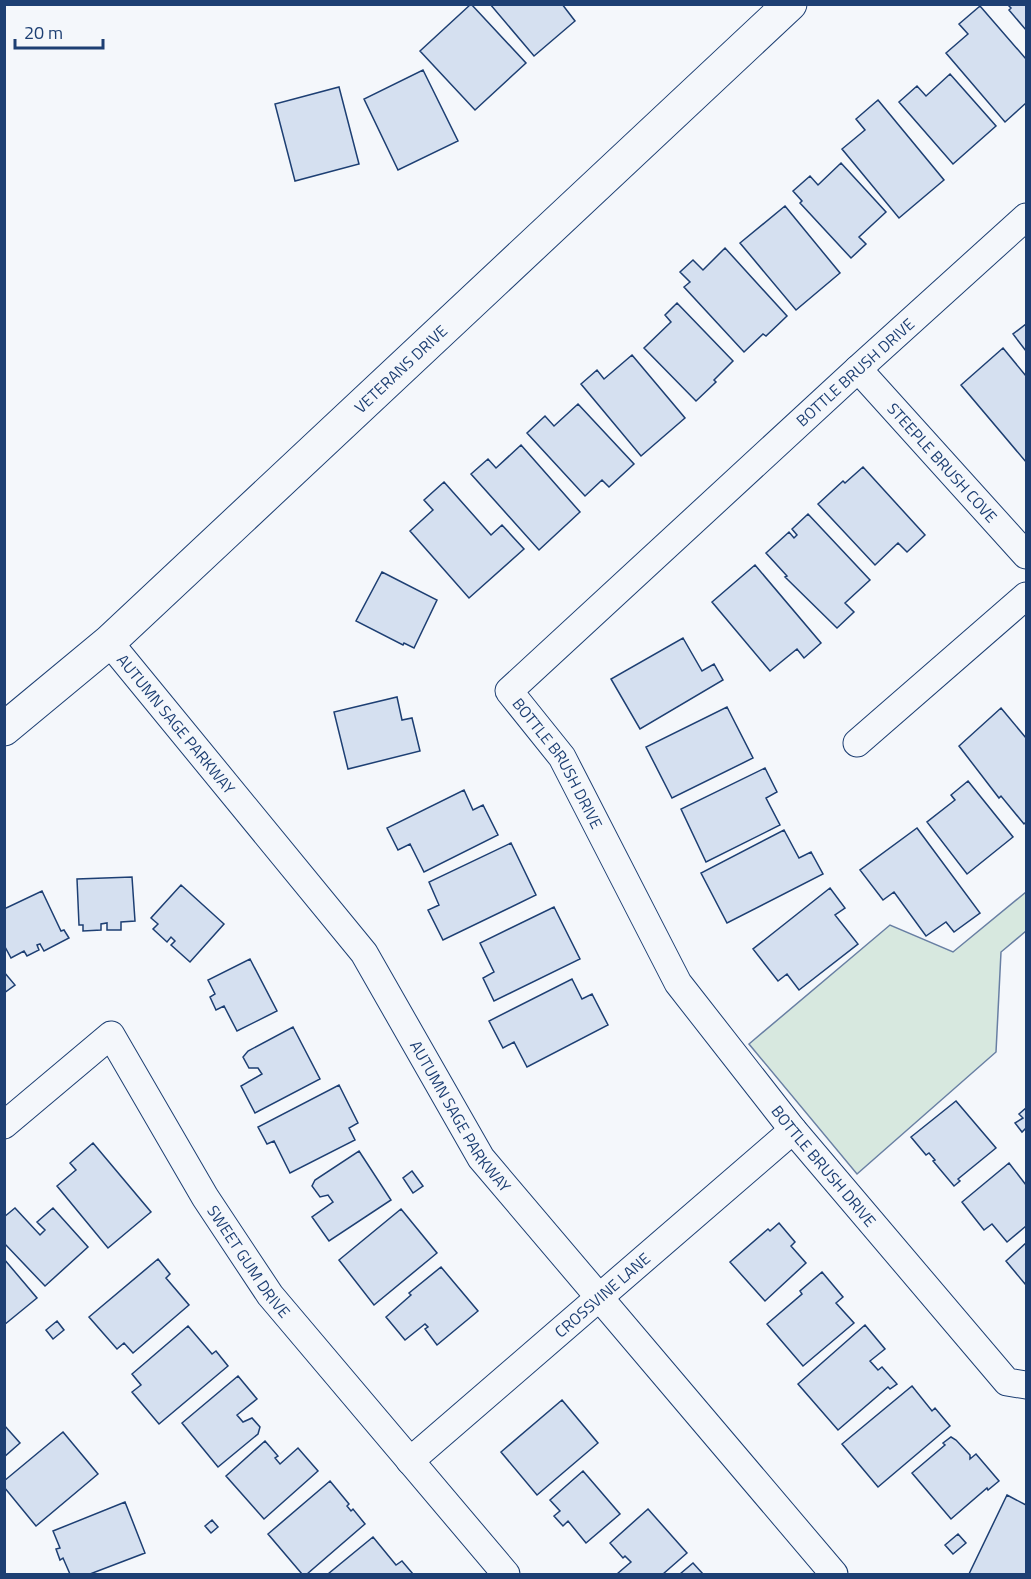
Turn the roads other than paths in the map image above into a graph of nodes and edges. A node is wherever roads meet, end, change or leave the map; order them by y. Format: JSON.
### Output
{"nodes":[{"id":1,"x":790,"y":4,"type":"edge"},
{"id":2,"x":1026,"y":217,"type":"edge"},
{"id":3,"x":858,"y":369,"type":"junction"},
{"id":4,"x":1026,"y":555,"type":"edge"},
{"id":5,"x":1026,"y":596,"type":"edge"},
{"id":6,"x":109,"y":642,"type":"junction"},
{"id":7,"x":4,"y":729,"type":"edge"},
{"id":8,"x":857,"y":743,"type":"dead end"},
{"id":9,"x":4,"y":1125,"type":"edge"},
{"id":10,"x":793,"y":1130,"type":"junction"},
{"id":11,"x":599,"y":1297,"type":"junction"},
{"id":12,"x":1026,"y":1385,"type":"edge"},
{"id":13,"x":410,"y":1461,"type":"junction"},
{"id":14,"x":506,"y":1575,"type":"edge"},
{"id":15,"x":834,"y":1575,"type":"edge"}],
"edges":[{"from":1,"to":6,"type":"main road","name":"VETERANS DRIVE"},
{"from":2,"to":3,"type":"street","name":"BOTTLE BRUSH DRIVE"},
{"from":3,"to":4,"type":"street","name":"STEEPLE BRUSH COVE"},
{"from":3,"to":10,"type":"street","name":"BOTTLE BRUSH DRIVE"},
{"from":5,"to":8,"type":"street"},
{"from":6,"to":7,"type":"main road","name":"VETERANS DRIVE"},
{"from":6,"to":11,"type":"street","name":"AUTUMN SAGE PARKWAY"},
{"from":9,"to":13,"type":"street","name":"SWEET GUM DRIVE"},
{"from":10,"to":11,"type":"street","name":"CROSSVINE LANE"},
{"from":10,"to":12,"type":"street","name":"BOTTLE BRUSH DRIVE"},
{"from":11,"to":13,"type":"street","name":"CROSSVINE LANE"},
{"from":11,"to":15,"type":"street","name":"AUTUMN SAGE PARKWAY"},
{"from":13,"to":14,"type":"street","name":"SWEET GUM DRIVE"}]}
